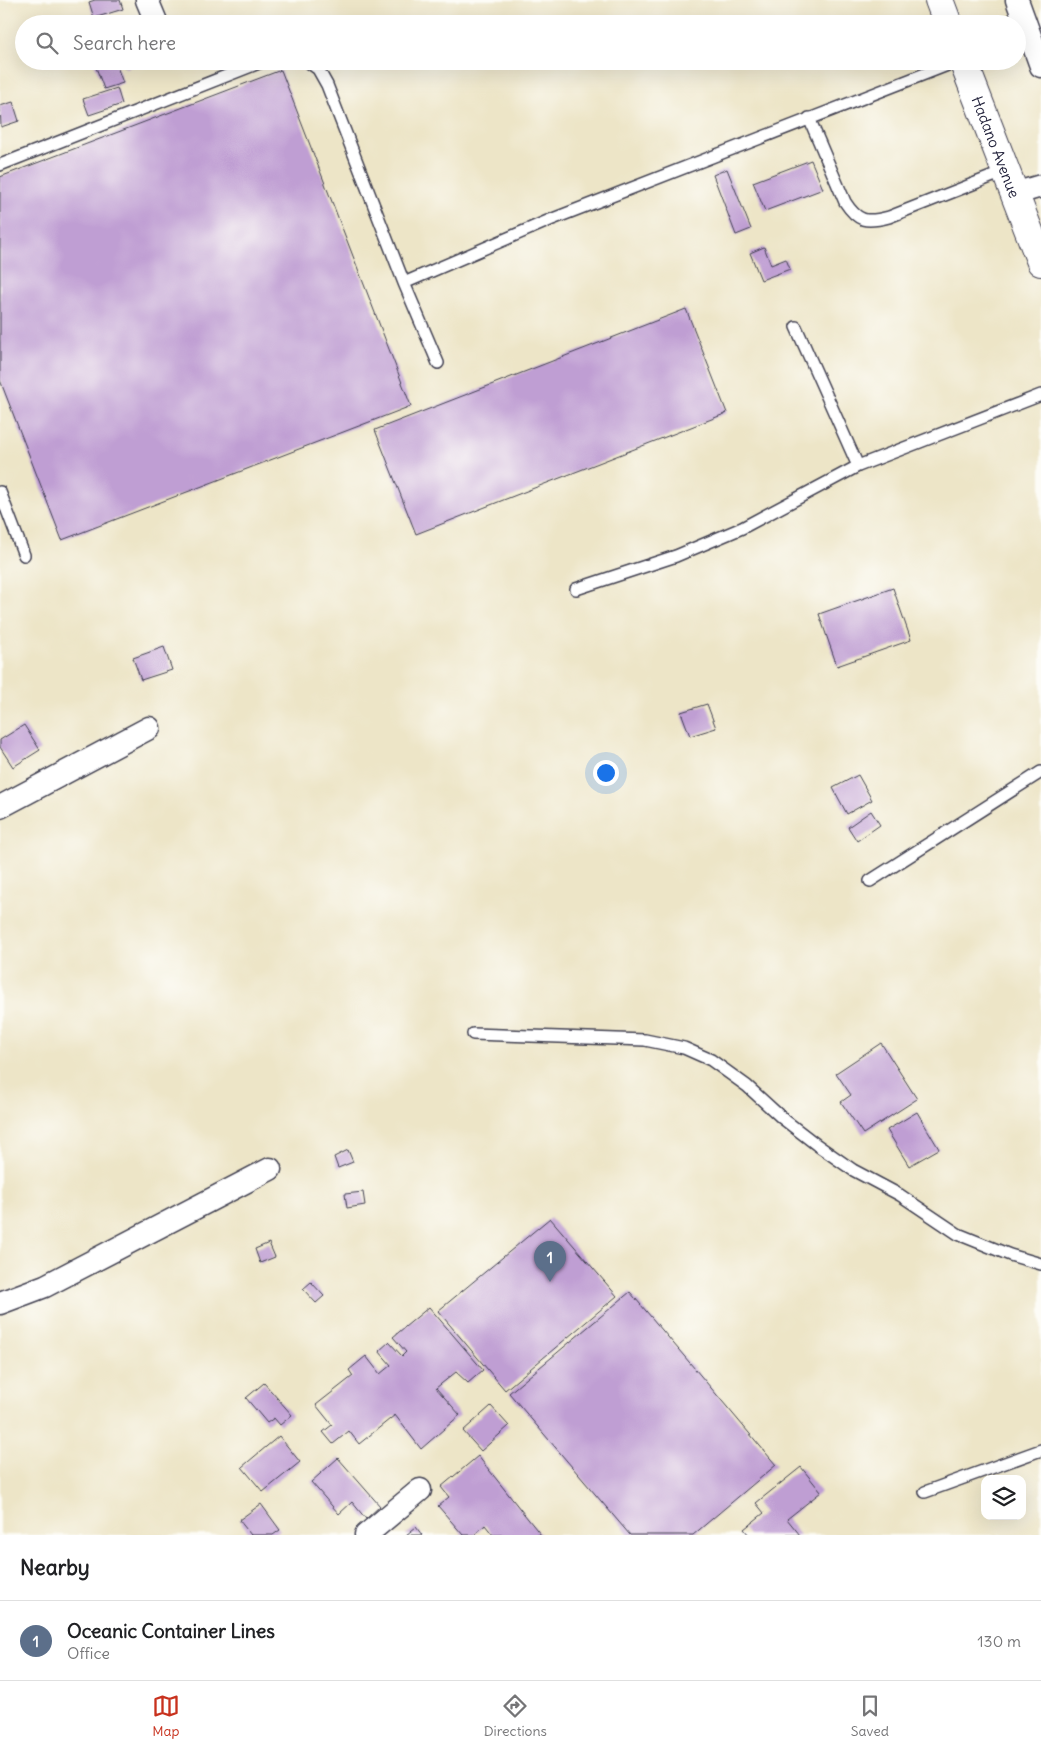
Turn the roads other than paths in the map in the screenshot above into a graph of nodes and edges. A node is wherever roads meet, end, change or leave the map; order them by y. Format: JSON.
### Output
{"nodes":[{"id":1,"x":147,"y":0,"type":"edge"},
{"id":2,"x":939,"y":0,"type":"edge"},
{"id":3,"x":1017,"y":0,"type":"edge"},
{"id":4,"x":153,"y":15,"type":"edge"},
{"id":5,"x":945,"y":15,"type":"edge"},
{"id":6,"x":1022,"y":15,"type":"edge"},
{"id":7,"x":1026,"y":25,"type":"edge"},
{"id":8,"x":1041,"y":66,"type":"edge"},
{"id":9,"x":241,"y":70,"type":"edge"},
{"id":10,"x":319,"y":70,"type":"edge"},
{"id":11,"x":934,"y":70,"type":"edge"},
{"id":12,"x":966,"y":70,"type":"edge"},
{"id":13,"x":809,"y":118,"type":"junction"},
{"id":14,"x":0,"y":165,"type":"edge"},
{"id":15,"x":1010,"y":183,"type":"junction"},
{"id":16,"x":1041,"y":186,"type":"edge"},
{"id":17,"x":1041,"y":262,"type":"edge"},
{"id":18,"x":404,"y":283,"type":"junction"},
{"id":19,"x":796,"y":327,"type":"dead end"},
{"id":20,"x":438,"y":364,"type":"dead end"},
{"id":21,"x":1041,"y":395,"type":"edge"},
{"id":22,"x":858,"y":466,"type":"junction"},
{"id":23,"x":0,"y":492,"type":"edge"},
{"id":24,"x":24,"y":555,"type":"dead end"},
{"id":25,"x":576,"y":589,"type":"dead end"},
{"id":26,"x":149,"y":728,"type":"dead end"},
{"id":27,"x":1041,"y":772,"type":"edge"},
{"id":28,"x":0,"y":807,"type":"edge"},
{"id":29,"x":870,"y":881,"type":"dead end"},
{"id":30,"x":473,"y":1034,"type":"dead end"},
{"id":31,"x":270,"y":1169,"type":"dead end"},
{"id":32,"x":1041,"y":1264,"type":"edge"},
{"id":33,"x":0,"y":1303,"type":"edge"},
{"id":34,"x":1041,"y":1450,"type":"edge"},
{"id":35,"x":420,"y":1490,"type":"dead end"},
{"id":36,"x":925,"y":1492,"type":"dead end"},
{"id":37,"x":366,"y":1535,"type":"edge"}],
"edges":[{"from":1,"to":4,"type":"street"},
{"from":2,"to":5,"type":"main road"},
{"from":3,"to":6,"type":"street"},
{"from":7,"to":8,"type":"street"},
{"from":9,"to":14,"type":"lane"},
{"from":10,"to":18,"type":"lane"},
{"from":11,"to":13,"type":"lane"},
{"from":12,"to":15,"type":"main road","name":"Hadano Avenue"},
{"from":13,"to":15,"type":"lane"},
{"from":13,"to":18,"type":"lane"},
{"from":15,"to":16,"type":"street"},
{"from":15,"to":17,"type":"main road","name":"Hadano Avenue"},
{"from":18,"to":20,"type":"lane"},
{"from":19,"to":22,"type":"lane"},
{"from":21,"to":22,"type":"lane"},
{"from":22,"to":25,"type":"lane"},
{"from":23,"to":24,"type":"lane"},
{"from":26,"to":28,"type":"street"},
{"from":27,"to":29,"type":"lane"},
{"from":30,"to":32,"type":"lane"},
{"from":31,"to":33,"type":"street"},
{"from":34,"to":36,"type":"lane"},
{"from":35,"to":37,"type":"street"}]}
